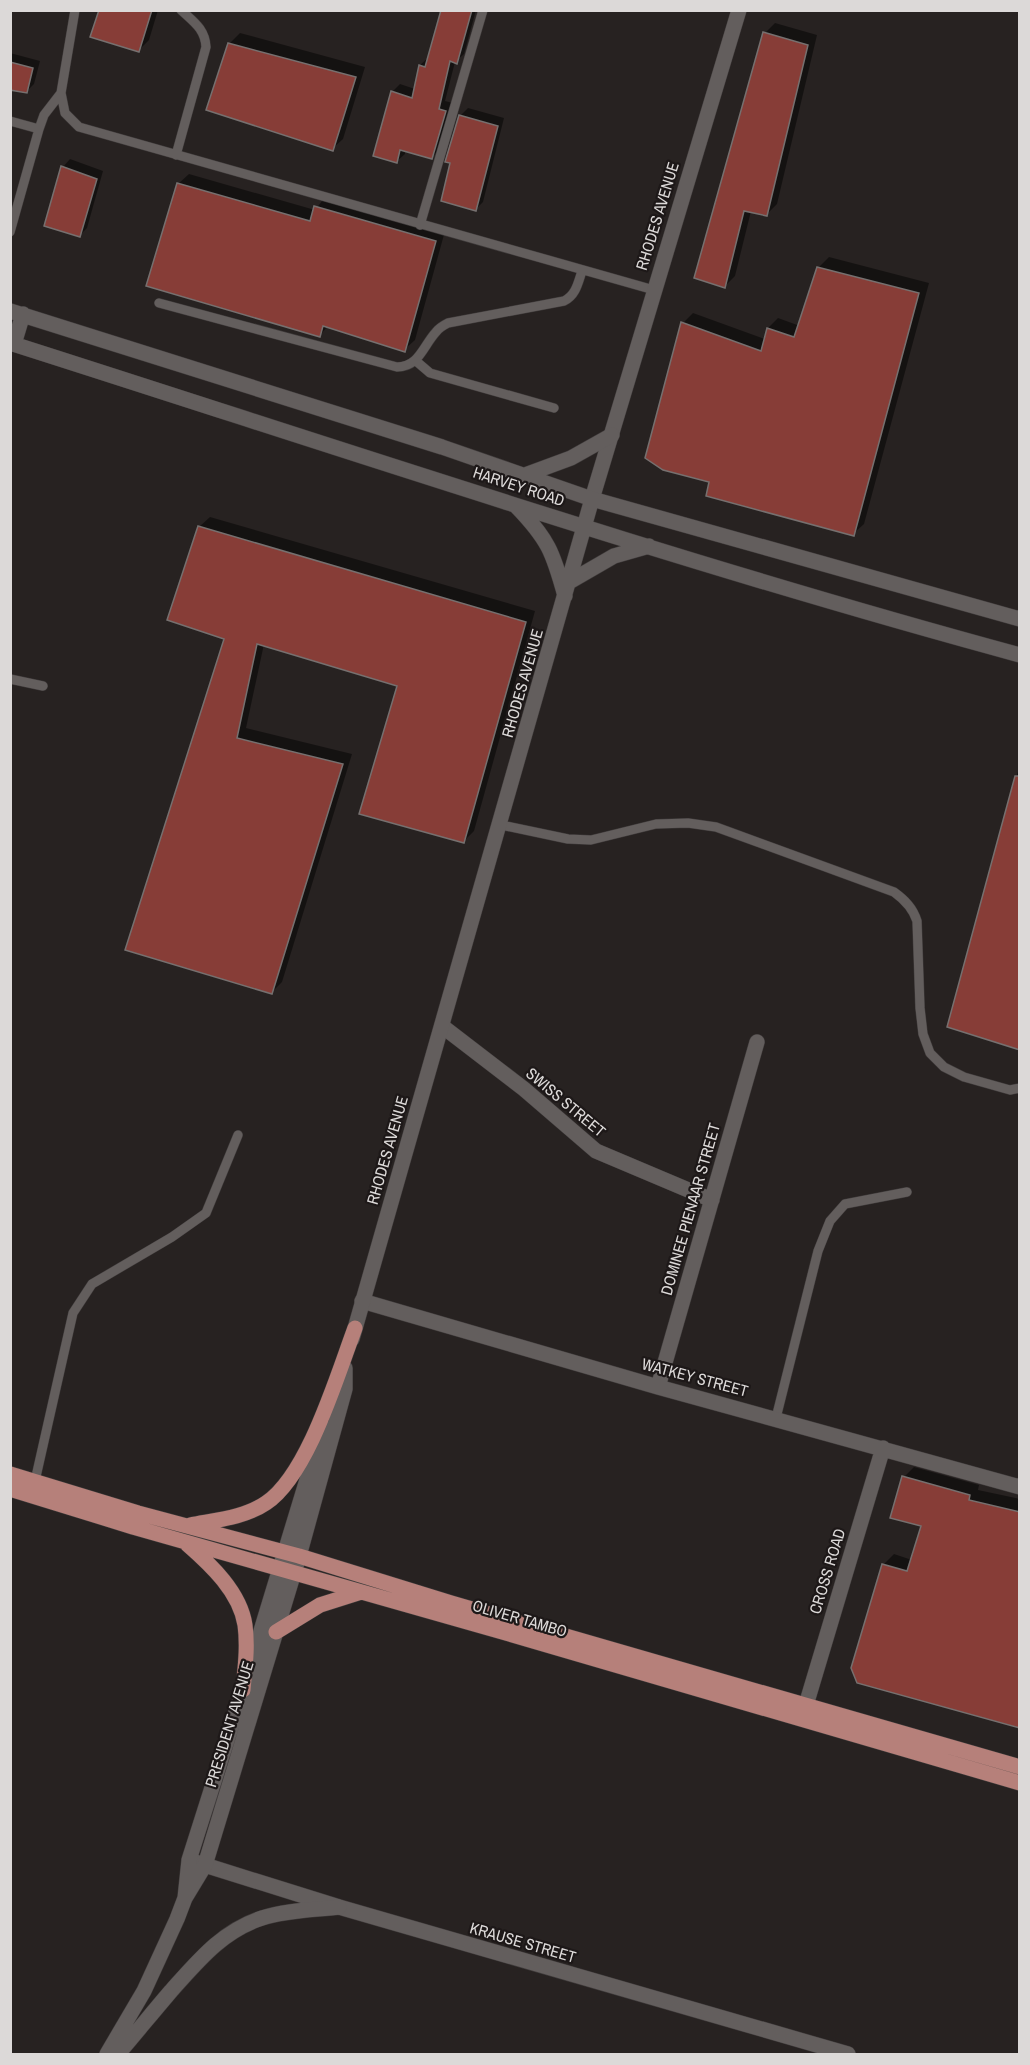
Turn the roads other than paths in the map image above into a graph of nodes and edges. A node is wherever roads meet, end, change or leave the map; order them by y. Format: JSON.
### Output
{"nodes":[{"id":1,"x":75,"y":10,"type":"edge"},
{"id":2,"x":181,"y":10,"type":"edge"},
{"id":3,"x":483,"y":10,"type":"edge"},
{"id":4,"x":739,"y":10,"type":"edge"},
{"id":5,"x":61,"y":93,"type":"junction"},
{"id":6,"x":10,"y":121,"type":"edge"},
{"id":7,"x":39,"y":129,"type":"junction"},
{"id":8,"x":176,"y":155,"type":"junction"},
{"id":9,"x":420,"y":225,"type":"junction"},
{"id":10,"x":10,"y":232,"type":"edge"},
{"id":11,"x":582,"y":271,"type":"junction"},
{"id":12,"x":654,"y":291,"type":"junction"},
{"id":13,"x":159,"y":303,"type":"dead end"},
{"id":14,"x":16,"y":312,"type":"edge"},
{"id":15,"x":12,"y":344,"type":"edge"},
{"id":16,"x":416,"y":361,"type":"junction"},
{"id":17,"x":554,"y":408,"type":"dead end"},
{"id":18,"x":612,"y":435,"type":"junction"},
{"id":19,"x":525,"y":476,"type":"junction"},
{"id":20,"x":592,"y":499,"type":"junction"},
{"id":21,"x":514,"y":504,"type":"junction"},
{"id":22,"x":585,"y":526,"type":"junction"},
{"id":23,"x":649,"y":546,"type":"junction"},
{"id":24,"x":567,"y":589,"type":"junction"},
{"id":25,"x":1020,"y":619,"type":"edge"},
{"id":26,"x":1020,"y":655,"type":"edge"},
{"id":27,"x":10,"y":679,"type":"edge"},
{"id":28,"x":43,"y":687,"type":"dead end"},
{"id":29,"x":501,"y":825,"type":"junction"},
{"id":30,"x":442,"y":1026,"type":"junction"},
{"id":31,"x":757,"y":1042,"type":"dead end"},
{"id":32,"x":1020,"y":1088,"type":"edge"},
{"id":33,"x":238,"y":1135,"type":"dead end"},
{"id":34,"x":907,"y":1192,"type":"dead end"},
{"id":35,"x":712,"y":1200,"type":"junction"},
{"id":36,"x":362,"y":1301,"type":"junction"},
{"id":37,"x":355,"y":1328,"type":"junction"},
{"id":38,"x":658,"y":1386,"type":"junction"},
{"id":39,"x":776,"y":1418,"type":"junction"},
{"id":40,"x":883,"y":1448,"type":"junction"},
{"id":41,"x":10,"y":1474,"type":"edge"},
{"id":42,"x":35,"y":1481,"type":"junction"},
{"id":43,"x":1020,"y":1487,"type":"edge"},
{"id":44,"x":10,"y":1489,"type":"edge"},
{"id":45,"x":185,"y":1533,"type":"junction"},
{"id":46,"x":292,"y":1554,"type":"junction"},
{"id":47,"x":287,"y":1570,"type":"junction"},
{"id":48,"x":361,"y":1592,"type":"junction"},
{"id":49,"x":276,"y":1632,"type":"junction"},
{"id":50,"x":243,"y":1690,"type":"junction"},
{"id":51,"x":806,"y":1705,"type":"junction"},
{"id":52,"x":1020,"y":1767,"type":"edge"},
{"id":53,"x":1020,"y":1783,"type":"edge"},
{"id":54,"x":189,"y":1860,"type":"junction"},
{"id":55,"x":205,"y":1865,"type":"junction"},
{"id":56,"x":185,"y":1898,"type":"junction"},
{"id":57,"x":339,"y":1907,"type":"junction"},
{"id":58,"x":107,"y":2055,"type":"edge"},
{"id":59,"x":118,"y":2055,"type":"edge"},
{"id":60,"x":848,"y":2055,"type":"edge"}],
"edges":[{"from":1,"to":5,"type":"lane"},
{"from":2,"to":8,"type":"lane"},
{"from":3,"to":9,"type":"lane"},
{"from":4,"to":12,"type":"street","name":"RHODES AVENUE"},
{"from":5,"to":7,"type":"lane"},
{"from":5,"to":8,"type":"lane"},
{"from":6,"to":7,"type":"lane"},
{"from":7,"to":10,"type":"lane"},
{"from":8,"to":9,"type":"lane"},
{"from":9,"to":11,"type":"lane"},
{"from":11,"to":12,"type":"lane"},
{"from":11,"to":16,"type":"lane"},
{"from":12,"to":18,"type":"street","name":"RHODES AVENUE"},
{"from":13,"to":16,"type":"lane"},
{"from":14,"to":15,"type":"street"},
{"from":14,"to":19,"type":"street","name":"HARVEY ROAD"},
{"from":15,"to":21,"type":"street","name":"HARVEY ROAD"},
{"from":16,"to":17,"type":"lane"},
{"from":18,"to":19,"type":"street"},
{"from":18,"to":20,"type":"street","name":"RHODES AVENUE"},
{"from":19,"to":20,"type":"street","name":"HARVEY ROAD"},
{"from":20,"to":22,"type":"street","name":"RHODES AVENUE"},
{"from":20,"to":25,"type":"street","name":"HARVEY ROAD"},
{"from":21,"to":22,"type":"street","name":"HARVEY ROAD"},
{"from":21,"to":24,"type":"street"},
{"from":22,"to":23,"type":"street","name":"HARVEY ROAD"},
{"from":22,"to":24,"type":"street","name":"RHODES AVENUE"},
{"from":23,"to":24,"type":"street"},
{"from":23,"to":26,"type":"street","name":"HARVEY ROAD"},
{"from":24,"to":29,"type":"street","name":"RHODES AVENUE"},
{"from":27,"to":28,"type":"lane"},
{"from":29,"to":30,"type":"street","name":"RHODES AVENUE"},
{"from":29,"to":32,"type":"lane"},
{"from":30,"to":35,"type":"street","name":"SWISS STREET"},
{"from":30,"to":36,"type":"street","name":"RHODES AVENUE"},
{"from":31,"to":35,"type":"street","name":"DOMINEE PIENAAR STREET"},
{"from":33,"to":42,"type":"lane"},
{"from":34,"to":39,"type":"lane"},
{"from":35,"to":38,"type":"street","name":"DOMINEE PIENAAR STREET"},
{"from":36,"to":37,"type":"street","name":"RHODES AVENUE"},
{"from":36,"to":38,"type":"street","name":"WATKEY STREET"},
{"from":37,"to":45,"type":"main road"},
{"from":37,"to":46,"type":"street","name":"RHODES AVENUE"},
{"from":38,"to":39,"type":"street","name":"WATKEY STREET"},
{"from":39,"to":40,"type":"street","name":"WATKEY STREET"},
{"from":40,"to":43,"type":"street","name":"WATKEY STREET"},
{"from":40,"to":51,"type":"street","name":"CROSS ROAD"},
{"from":41,"to":42,"type":"main road","name":"OLIVER TAMBO"},
{"from":42,"to":45,"type":"main road","name":"OLIVER TAMBO"},
{"from":44,"to":45,"type":"main road","name":"OLIVER TAMBO"},
{"from":45,"to":46,"type":"main road","name":"OLIVER TAMBO"},
{"from":45,"to":47,"type":"main road","name":"OLIVER TAMBO"},
{"from":45,"to":50,"type":"main road"},
{"from":46,"to":47,"type":"street","name":"PRESIDENT AVENUE"},
{"from":46,"to":51,"type":"main road","name":"OLIVER TAMBO"},
{"from":47,"to":48,"type":"main road","name":"OLIVER TAMBO"},
{"from":47,"to":49,"type":"street","name":"PRESIDENT AVENUE"},
{"from":47,"to":50,"type":"street","name":"PRESIDENT AVENUE"},
{"from":48,"to":49,"type":"main road"},
{"from":48,"to":53,"type":"main road","name":"OLIVER TAMBO"},
{"from":49,"to":55,"type":"street","name":"PRESIDENT AVENUE"},
{"from":50,"to":54,"type":"street","name":"PRESIDENT AVENUE"},
{"from":51,"to":52,"type":"main road","name":"OLIVER TAMBO"},
{"from":54,"to":55,"type":"street","name":"KRAUSE STREET"},
{"from":54,"to":56,"type":"street","name":"PRESIDENT AVENUE"},
{"from":55,"to":56,"type":"street","name":"PRESIDENT AVENUE"},
{"from":55,"to":57,"type":"street","name":"KRAUSE STREET"},
{"from":56,"to":58,"type":"street","name":"PRESIDENT AVENUE"},
{"from":57,"to":59,"type":"street"},
{"from":57,"to":60,"type":"street","name":"KRAUSE STREET"}]}
